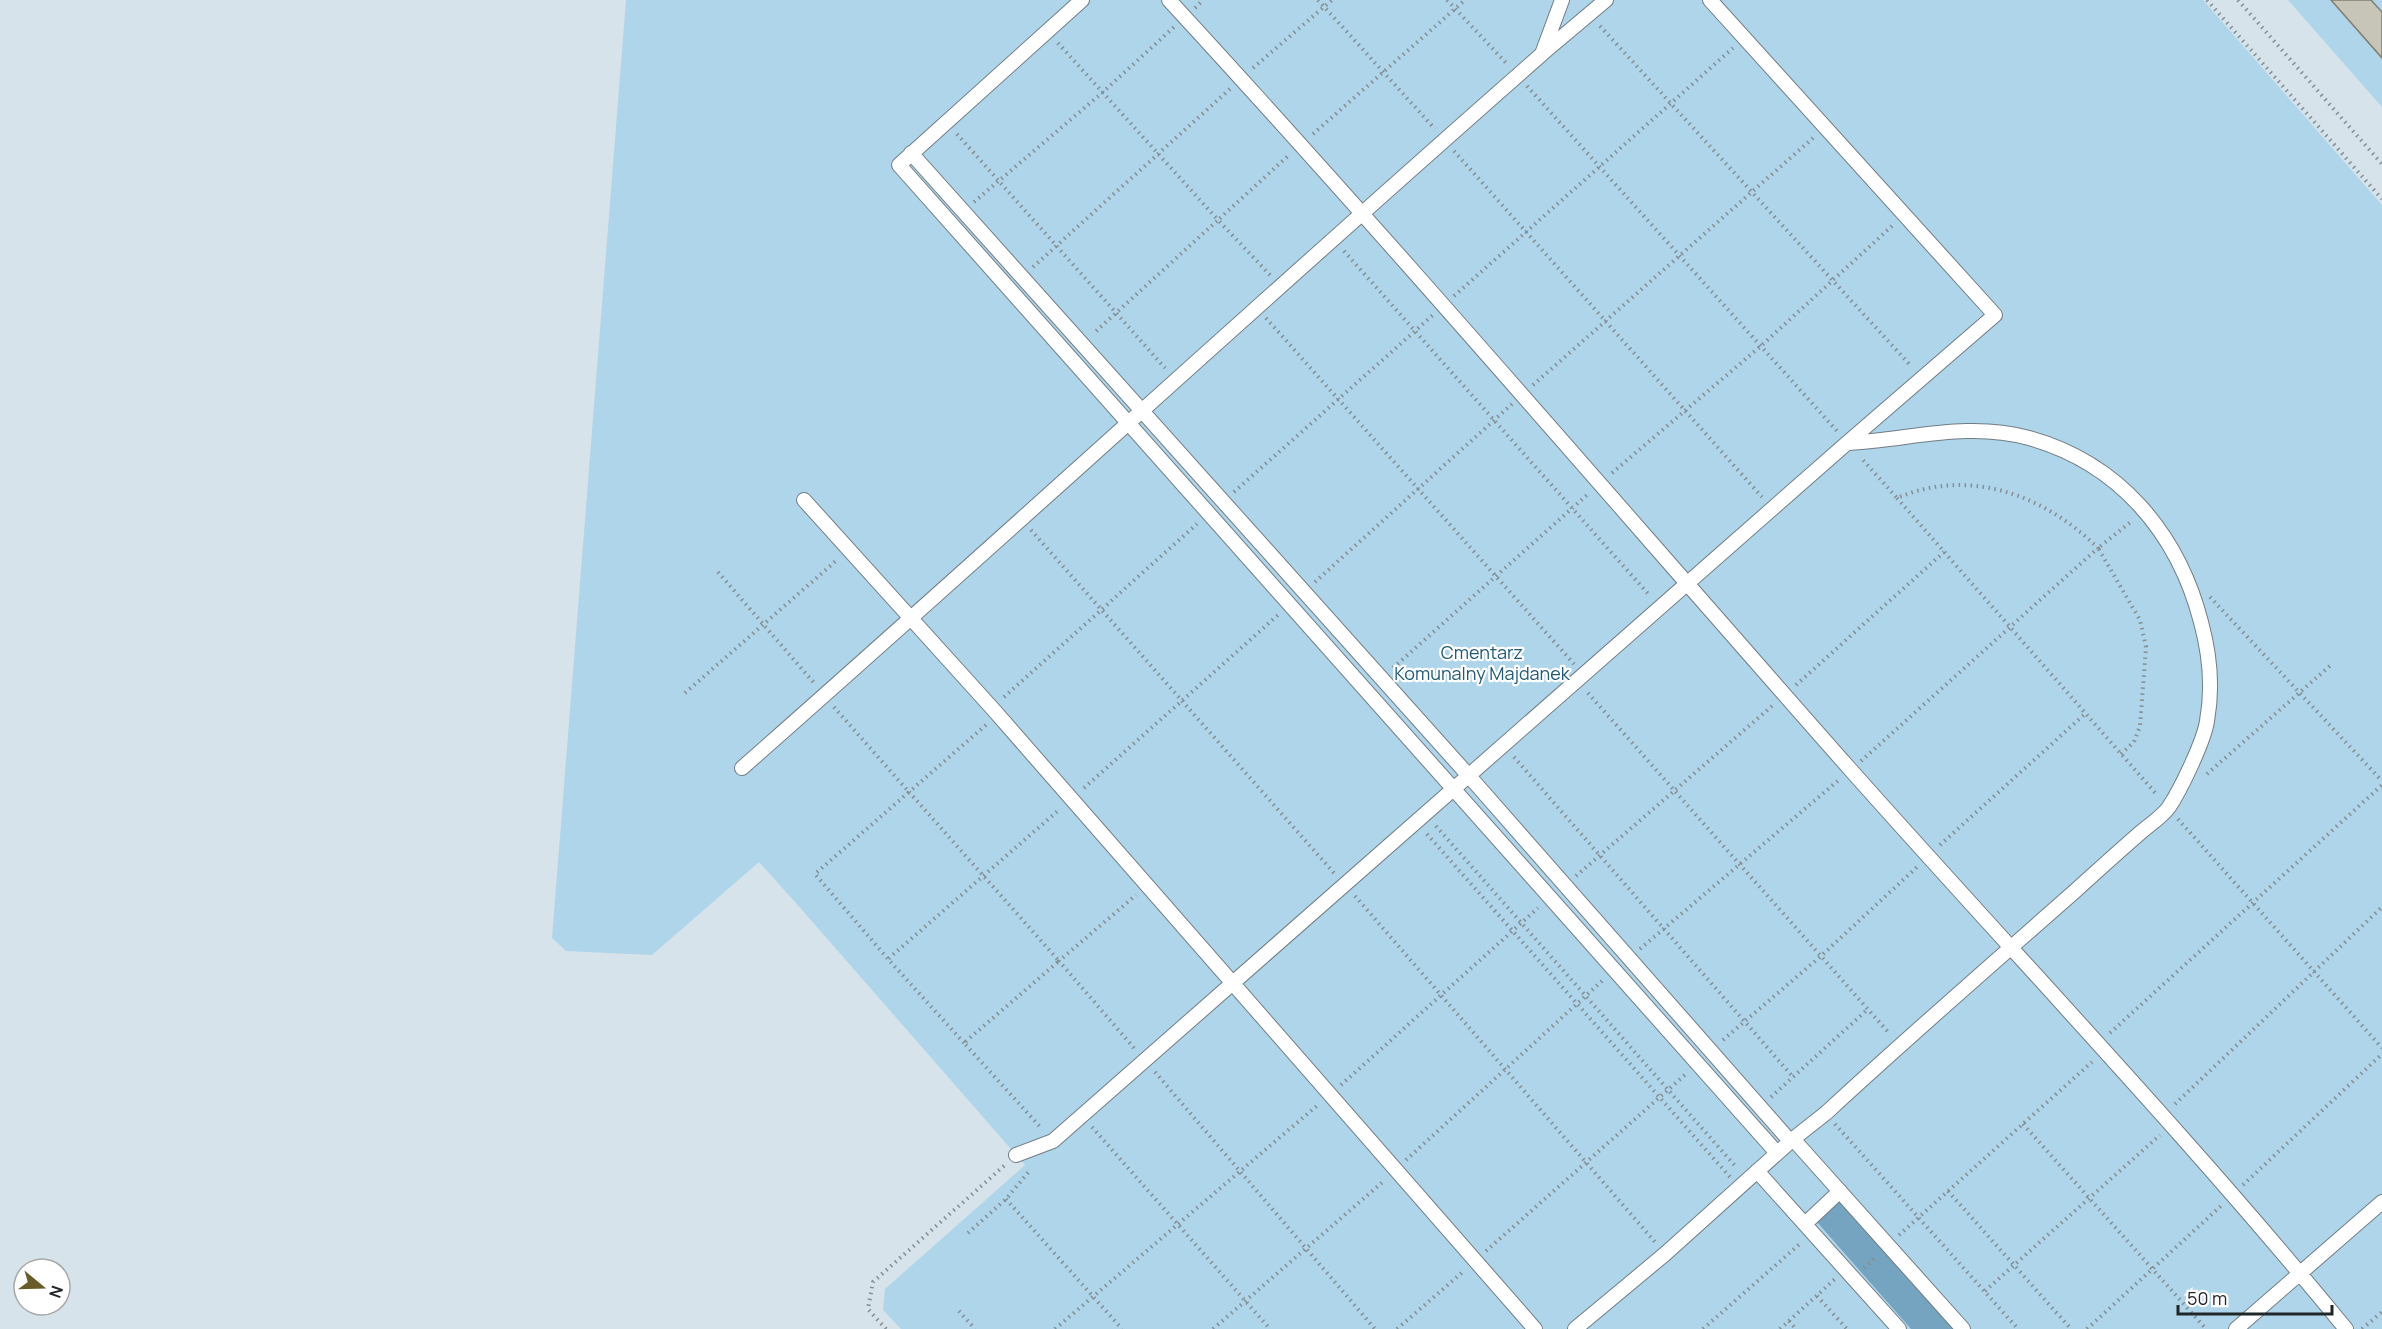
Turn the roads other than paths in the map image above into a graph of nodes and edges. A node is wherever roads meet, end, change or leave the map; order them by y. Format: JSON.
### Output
{"nodes":[{"id":1,"x":1082,"y":0,"type":"edge"},
{"id":2,"x":1169,"y":0,"type":"edge"},
{"id":3,"x":1562,"y":0,"type":"edge"},
{"id":4,"x":1606,"y":0,"type":"edge"},
{"id":5,"x":1710,"y":0,"type":"edge"},
{"id":6,"x":1542,"y":54,"type":"junction"},
{"id":7,"x":911,"y":153,"type":"junction"},
{"id":8,"x":1362,"y":215,"type":"junction"},
{"id":9,"x":1141,"y":410,"type":"junction"},
{"id":10,"x":1128,"y":422,"type":"junction"},
{"id":11,"x":1847,"y":443,"type":"junction"},
{"id":12,"x":804,"y":500,"type":"dead end"},
{"id":13,"x":1688,"y":584,"type":"junction"},
{"id":14,"x":912,"y":619,"type":"junction"},
{"id":15,"x":742,"y":768,"type":"dead end"},
{"id":16,"x":1469,"y":776,"type":"junction"},
{"id":17,"x":1454,"y":789,"type":"junction"},
{"id":18,"x":2011,"y":948,"type":"junction"},
{"id":19,"x":1234,"y":983,"type":"junction"},
{"id":20,"x":1791,"y":1140,"type":"junction"},
{"id":21,"x":1777,"y":1153,"type":"junction"},
{"id":22,"x":1017,"y":1155,"type":"road end"},
{"id":23,"x":1747,"y":1179,"type":"junction"},
{"id":24,"x":1840,"y":1191,"type":"junction"},
{"id":25,"x":2382,"y":1202,"type":"edge"},
{"id":26,"x":1810,"y":1227,"type":"junction"},
{"id":27,"x":2299,"y":1272,"type":"junction"},
{"id":28,"x":1535,"y":1329,"type":"edge"},
{"id":29,"x":1575,"y":1329,"type":"edge"},
{"id":30,"x":1899,"y":1329,"type":"edge"},
{"id":31,"x":1963,"y":1329,"type":"edge"},
{"id":32,"x":2236,"y":1329,"type":"edge"},
{"id":33,"x":2346,"y":1329,"type":"edge"}],
"edges":[{"from":1,"to":7,"type":"street"},
{"from":2,"to":8,"type":"street"},
{"from":3,"to":6,"type":"street"},
{"from":4,"to":6,"type":"street"},
{"from":5,"to":11,"type":"street"},
{"from":6,"to":8,"type":"street"},
{"from":7,"to":9,"type":"street"},
{"from":7,"to":10,"type":"street"},
{"from":8,"to":9,"type":"street"},
{"from":8,"to":13,"type":"street"},
{"from":9,"to":10,"type":"street"},
{"from":9,"to":16,"type":"street"},
{"from":10,"to":14,"type":"street"},
{"from":10,"to":17,"type":"street"},
{"from":11,"to":13,"type":"street"},
{"from":11,"to":18,"type":"street"},
{"from":12,"to":14,"type":"street"},
{"from":13,"to":16,"type":"street"},
{"from":13,"to":18,"type":"street"},
{"from":14,"to":15,"type":"street"},
{"from":14,"to":19,"type":"street"},
{"from":16,"to":17,"type":"street"},
{"from":16,"to":20,"type":"street"},
{"from":17,"to":19,"type":"street"},
{"from":17,"to":21,"type":"street"},
{"from":18,"to":20,"type":"street"},
{"from":18,"to":27,"type":"street"},
{"from":19,"to":22,"type":"street"},
{"from":19,"to":28,"type":"street"},
{"from":20,"to":21,"type":"street"},
{"from":20,"to":24,"type":"street"},
{"from":21,"to":23,"type":"street"},
{"from":23,"to":26,"type":"street"},
{"from":23,"to":29,"type":"street"},
{"from":24,"to":26,"type":"street"},
{"from":24,"to":31,"type":"street"},
{"from":25,"to":27,"type":"street"},
{"from":26,"to":30,"type":"street"},
{"from":27,"to":32,"type":"street"},
{"from":27,"to":33,"type":"street"}]}
